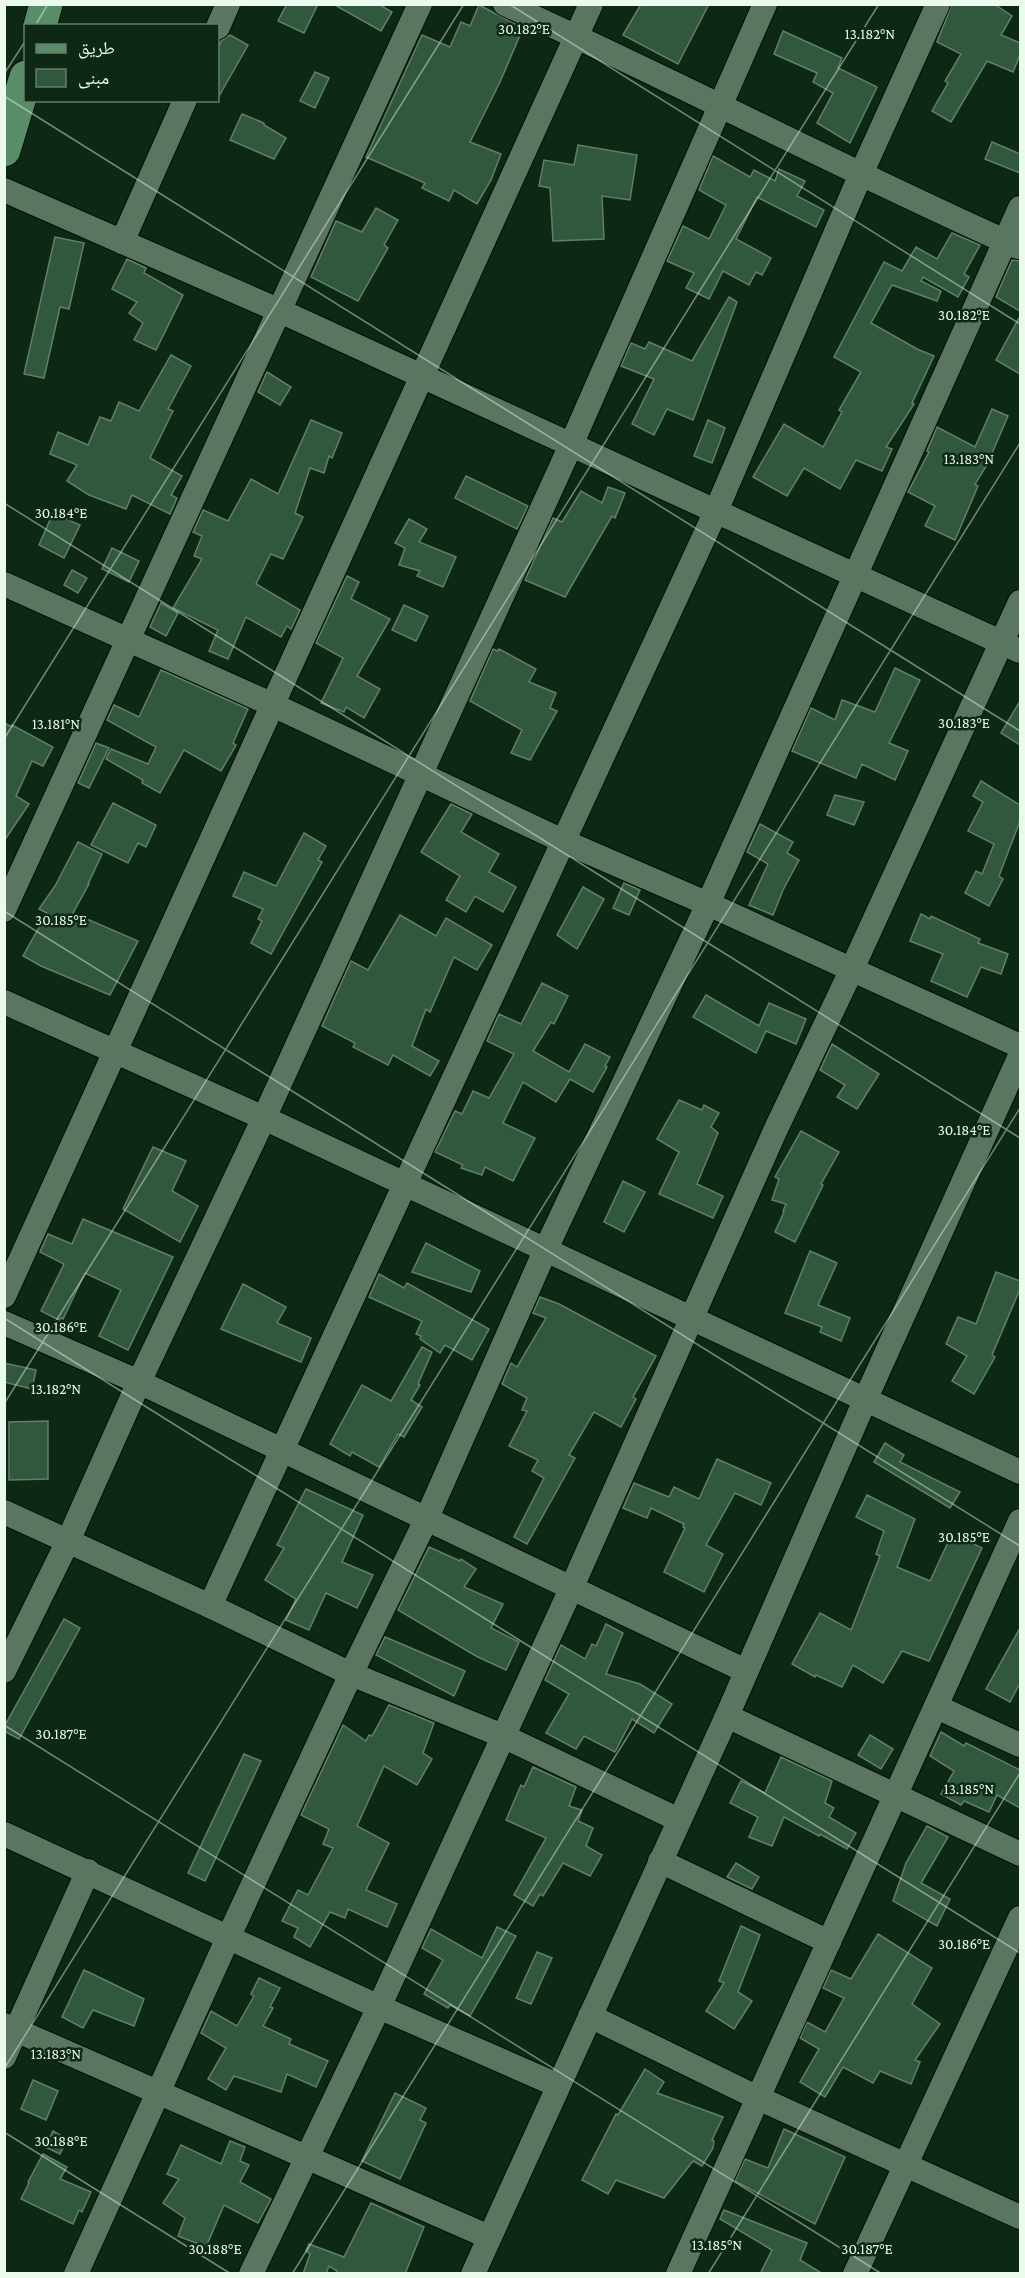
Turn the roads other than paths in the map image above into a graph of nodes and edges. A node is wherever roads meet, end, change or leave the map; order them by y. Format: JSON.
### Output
{"nodes":[{"id":1,"x":46,"y":4,"type":"edge"},
{"id":2,"x":228,"y":4,"type":"edge"},
{"id":3,"x":420,"y":4,"type":"edge"},
{"id":4,"x":505,"y":4,"type":"edge"},
{"id":5,"x":591,"y":4,"type":"edge"},
{"id":6,"x":765,"y":4,"type":"edge"},
{"id":7,"x":938,"y":4,"type":"edge"},
{"id":8,"x":41,"y":24,"type":"edge"},
{"id":9,"x":219,"y":25,"type":"edge"},
{"id":10,"x":576,"y":37,"type":"junction"},
{"id":11,"x":24,"y":83,"type":"edge"},
{"id":12,"x":184,"y":102,"type":"edge"},
{"id":13,"x":720,"y":104,"type":"junction"},
{"id":14,"x":4,"y":150,"type":"edge"},
{"id":15,"x":861,"y":174,"type":"junction"},
{"id":16,"x":4,"y":190,"type":"edge"},
{"id":17,"x":1020,"y":208,"type":"edge"},
{"id":18,"x":123,"y":242,"type":"junction"},
{"id":19,"x":1013,"y":245,"type":"edge"},
{"id":20,"x":278,"y":310,"type":"junction"},
{"id":21,"x":422,"y":376,"type":"junction"},
{"id":22,"x":571,"y":445,"type":"junction"},
{"id":23,"x":716,"y":511,"type":"junction"},
{"id":24,"x":856,"y":574,"type":"junction"},
{"id":25,"x":4,"y":584,"type":"edge"},
{"id":26,"x":1020,"y":602,"type":"edge"},
{"id":27,"x":129,"y":640,"type":"junction"},
{"id":28,"x":1011,"y":647,"type":"edge"},
{"id":29,"x":273,"y":705,"type":"junction"},
{"id":30,"x":420,"y":776,"type":"junction"},
{"id":31,"x":565,"y":842,"type":"junction"},
{"id":32,"x":708,"y":904,"type":"junction"},
{"id":33,"x":4,"y":910,"type":"edge"},
{"id":34,"x":852,"y":969,"type":"junction"},
{"id":35,"x":4,"y":1002,"type":"edge"},
{"id":36,"x":1020,"y":1046,"type":"edge"},
{"id":37,"x":115,"y":1053,"type":"junction"},
{"id":38,"x":1020,"y":1056,"type":"edge"},
{"id":39,"x":264,"y":1118,"type":"junction"},
{"id":40,"x":404,"y":1183,"type":"junction"},
{"id":41,"x":545,"y":1251,"type":"junction"},
{"id":42,"x":4,"y":1296,"type":"edge"},
{"id":43,"x":691,"y":1317,"type":"junction"},
{"id":44,"x":4,"y":1323,"type":"edge"},
{"id":45,"x":140,"y":1382,"type":"junction"},
{"id":46,"x":866,"y":1398,"type":"junction"},
{"id":47,"x":282,"y":1450,"type":"junction"},
{"id":48,"x":1020,"y":1472,"type":"edge"},
{"id":49,"x":4,"y":1512,"type":"edge"},
{"id":50,"x":426,"y":1520,"type":"junction"},
{"id":51,"x":1020,"y":1521,"type":"edge"},
{"id":52,"x":68,"y":1541,"type":"junction"},
{"id":53,"x":571,"y":1589,"type":"junction"},
{"id":54,"x":210,"y":1606,"type":"junction"},
{"id":55,"x":4,"y":1671,"type":"edge"},
{"id":56,"x":746,"y":1671,"type":"junction"},
{"id":57,"x":351,"y":1674,"type":"junction"},
{"id":58,"x":938,"y":1707,"type":"junction"},
{"id":59,"x":727,"y":1716,"type":"junction"},
{"id":60,"x":503,"y":1736,"type":"junction"},
{"id":61,"x":1020,"y":1745,"type":"edge"},
{"id":62,"x":898,"y":1795,"type":"junction"},
{"id":63,"x":679,"y":1820,"type":"junction"},
{"id":64,"x":4,"y":1834,"type":"edge"},
{"id":65,"x":1020,"y":1854,"type":"edge"},
{"id":66,"x":660,"y":1861,"type":"junction"},
{"id":67,"x":88,"y":1871,"type":"junction"},
{"id":68,"x":1020,"y":1918,"type":"edge"},
{"id":69,"x":228,"y":1938,"type":"junction"},
{"id":70,"x":829,"y":1942,"type":"junction"},
{"id":71,"x":379,"y":2007,"type":"junction"},
{"id":72,"x":590,"y":2016,"type":"junction"},
{"id":73,"x":11,"y":2027,"type":"edge"},
{"id":74,"x":4,"y":2057,"type":"edge"},
{"id":75,"x":557,"y":2085,"type":"junction"},
{"id":76,"x":158,"y":2093,"type":"junction"},
{"id":77,"x":756,"y":2097,"type":"junction"},
{"id":78,"x":307,"y":2157,"type":"junction"},
{"id":79,"x":905,"y":2164,"type":"junction"},
{"id":80,"x":1020,"y":2217,"type":"edge"},
{"id":81,"x":489,"y":2237,"type":"junction"},
{"id":82,"x":76,"y":2274,"type":"edge"},
{"id":83,"x":251,"y":2274,"type":"edge"},
{"id":84,"x":473,"y":2274,"type":"edge"},
{"id":85,"x":678,"y":2274,"type":"edge"},
{"id":86,"x":855,"y":2274,"type":"edge"}],
"edges":[{"from":1,"to":8,"type":"main road"},
{"from":2,"to":9,"type":"street"},
{"from":3,"to":20,"type":"street"},
{"from":4,"to":10,"type":"street"},
{"from":5,"to":10,"type":"street"},
{"from":6,"to":13,"type":"street"},
{"from":7,"to":15,"type":"street"},
{"from":10,"to":13,"type":"street"},
{"from":10,"to":21,"type":"street"},
{"from":11,"to":14,"type":"main road"},
{"from":12,"to":18,"type":"street"},
{"from":13,"to":15,"type":"street"},
{"from":13,"to":22,"type":"street"},
{"from":15,"to":19,"type":"street"},
{"from":15,"to":23,"type":"street"},
{"from":16,"to":18,"type":"street"},
{"from":17,"to":19,"type":"street"},
{"from":18,"to":20,"type":"street"},
{"from":19,"to":24,"type":"street"},
{"from":20,"to":21,"type":"street"},
{"from":20,"to":27,"type":"street"},
{"from":21,"to":22,"type":"street"},
{"from":21,"to":29,"type":"street"},
{"from":22,"to":23,"type":"street"},
{"from":22,"to":30,"type":"street"},
{"from":23,"to":24,"type":"street"},
{"from":23,"to":31,"type":"street"},
{"from":24,"to":28,"type":"street"},
{"from":24,"to":32,"type":"street"},
{"from":25,"to":27,"type":"street"},
{"from":26,"to":28,"type":"street"},
{"from":27,"to":29,"type":"street"},
{"from":27,"to":33,"type":"street"},
{"from":28,"to":34,"type":"street"},
{"from":29,"to":30,"type":"street"},
{"from":29,"to":37,"type":"street"},
{"from":30,"to":31,"type":"street"},
{"from":30,"to":39,"type":"street"},
{"from":31,"to":32,"type":"street"},
{"from":31,"to":40,"type":"street"},
{"from":32,"to":34,"type":"street"},
{"from":32,"to":41,"type":"street"},
{"from":34,"to":36,"type":"street"},
{"from":34,"to":43,"type":"street"},
{"from":35,"to":37,"type":"street"},
{"from":37,"to":39,"type":"street"},
{"from":37,"to":42,"type":"street"},
{"from":38,"to":46,"type":"street"},
{"from":39,"to":40,"type":"street"},
{"from":39,"to":45,"type":"street"},
{"from":40,"to":41,"type":"street"},
{"from":40,"to":47,"type":"street"},
{"from":41,"to":43,"type":"street"},
{"from":41,"to":50,"type":"street"},
{"from":43,"to":46,"type":"street"},
{"from":43,"to":53,"type":"street"},
{"from":44,"to":45,"type":"street"},
{"from":45,"to":47,"type":"street"},
{"from":45,"to":52,"type":"street"},
{"from":46,"to":48,"type":"street"},
{"from":46,"to":56,"type":"street"},
{"from":47,"to":50,"type":"street"},
{"from":47,"to":54,"type":"street"},
{"from":49,"to":52,"type":"street"},
{"from":50,"to":53,"type":"street"},
{"from":50,"to":57,"type":"street"},
{"from":51,"to":58,"type":"street"},
{"from":52,"to":54,"type":"street"},
{"from":52,"to":55,"type":"street"},
{"from":53,"to":56,"type":"street"},
{"from":53,"to":60,"type":"street"},
{"from":54,"to":57,"type":"street"},
{"from":56,"to":59,"type":"street"},
{"from":57,"to":60,"type":"street"},
{"from":57,"to":69,"type":"street"},
{"from":58,"to":61,"type":"street"},
{"from":58,"to":62,"type":"street"},
{"from":59,"to":62,"type":"street"},
{"from":59,"to":63,"type":"street"},
{"from":60,"to":63,"type":"street"},
{"from":60,"to":71,"type":"street"},
{"from":62,"to":65,"type":"street"},
{"from":62,"to":70,"type":"street"},
{"from":63,"to":66,"type":"street"},
{"from":64,"to":67,"type":"street"},
{"from":66,"to":70,"type":"street"},
{"from":66,"to":72,"type":"street"},
{"from":67,"to":69,"type":"street"},
{"from":67,"to":73,"type":"street"},
{"from":68,"to":79,"type":"street"},
{"from":69,"to":71,"type":"street"},
{"from":69,"to":76,"type":"street"},
{"from":70,"to":77,"type":"street"},
{"from":71,"to":75,"type":"street"},
{"from":71,"to":78,"type":"street"},
{"from":72,"to":75,"type":"street"},
{"from":72,"to":77,"type":"street"},
{"from":73,"to":74,"type":"street"},
{"from":73,"to":76,"type":"street"},
{"from":75,"to":81,"type":"street"},
{"from":76,"to":78,"type":"street"},
{"from":76,"to":82,"type":"street"},
{"from":77,"to":79,"type":"street"},
{"from":77,"to":85,"type":"street"},
{"from":78,"to":81,"type":"street"},
{"from":78,"to":83,"type":"street"},
{"from":79,"to":80,"type":"street"},
{"from":79,"to":86,"type":"street"},
{"from":81,"to":84,"type":"street"}]}
